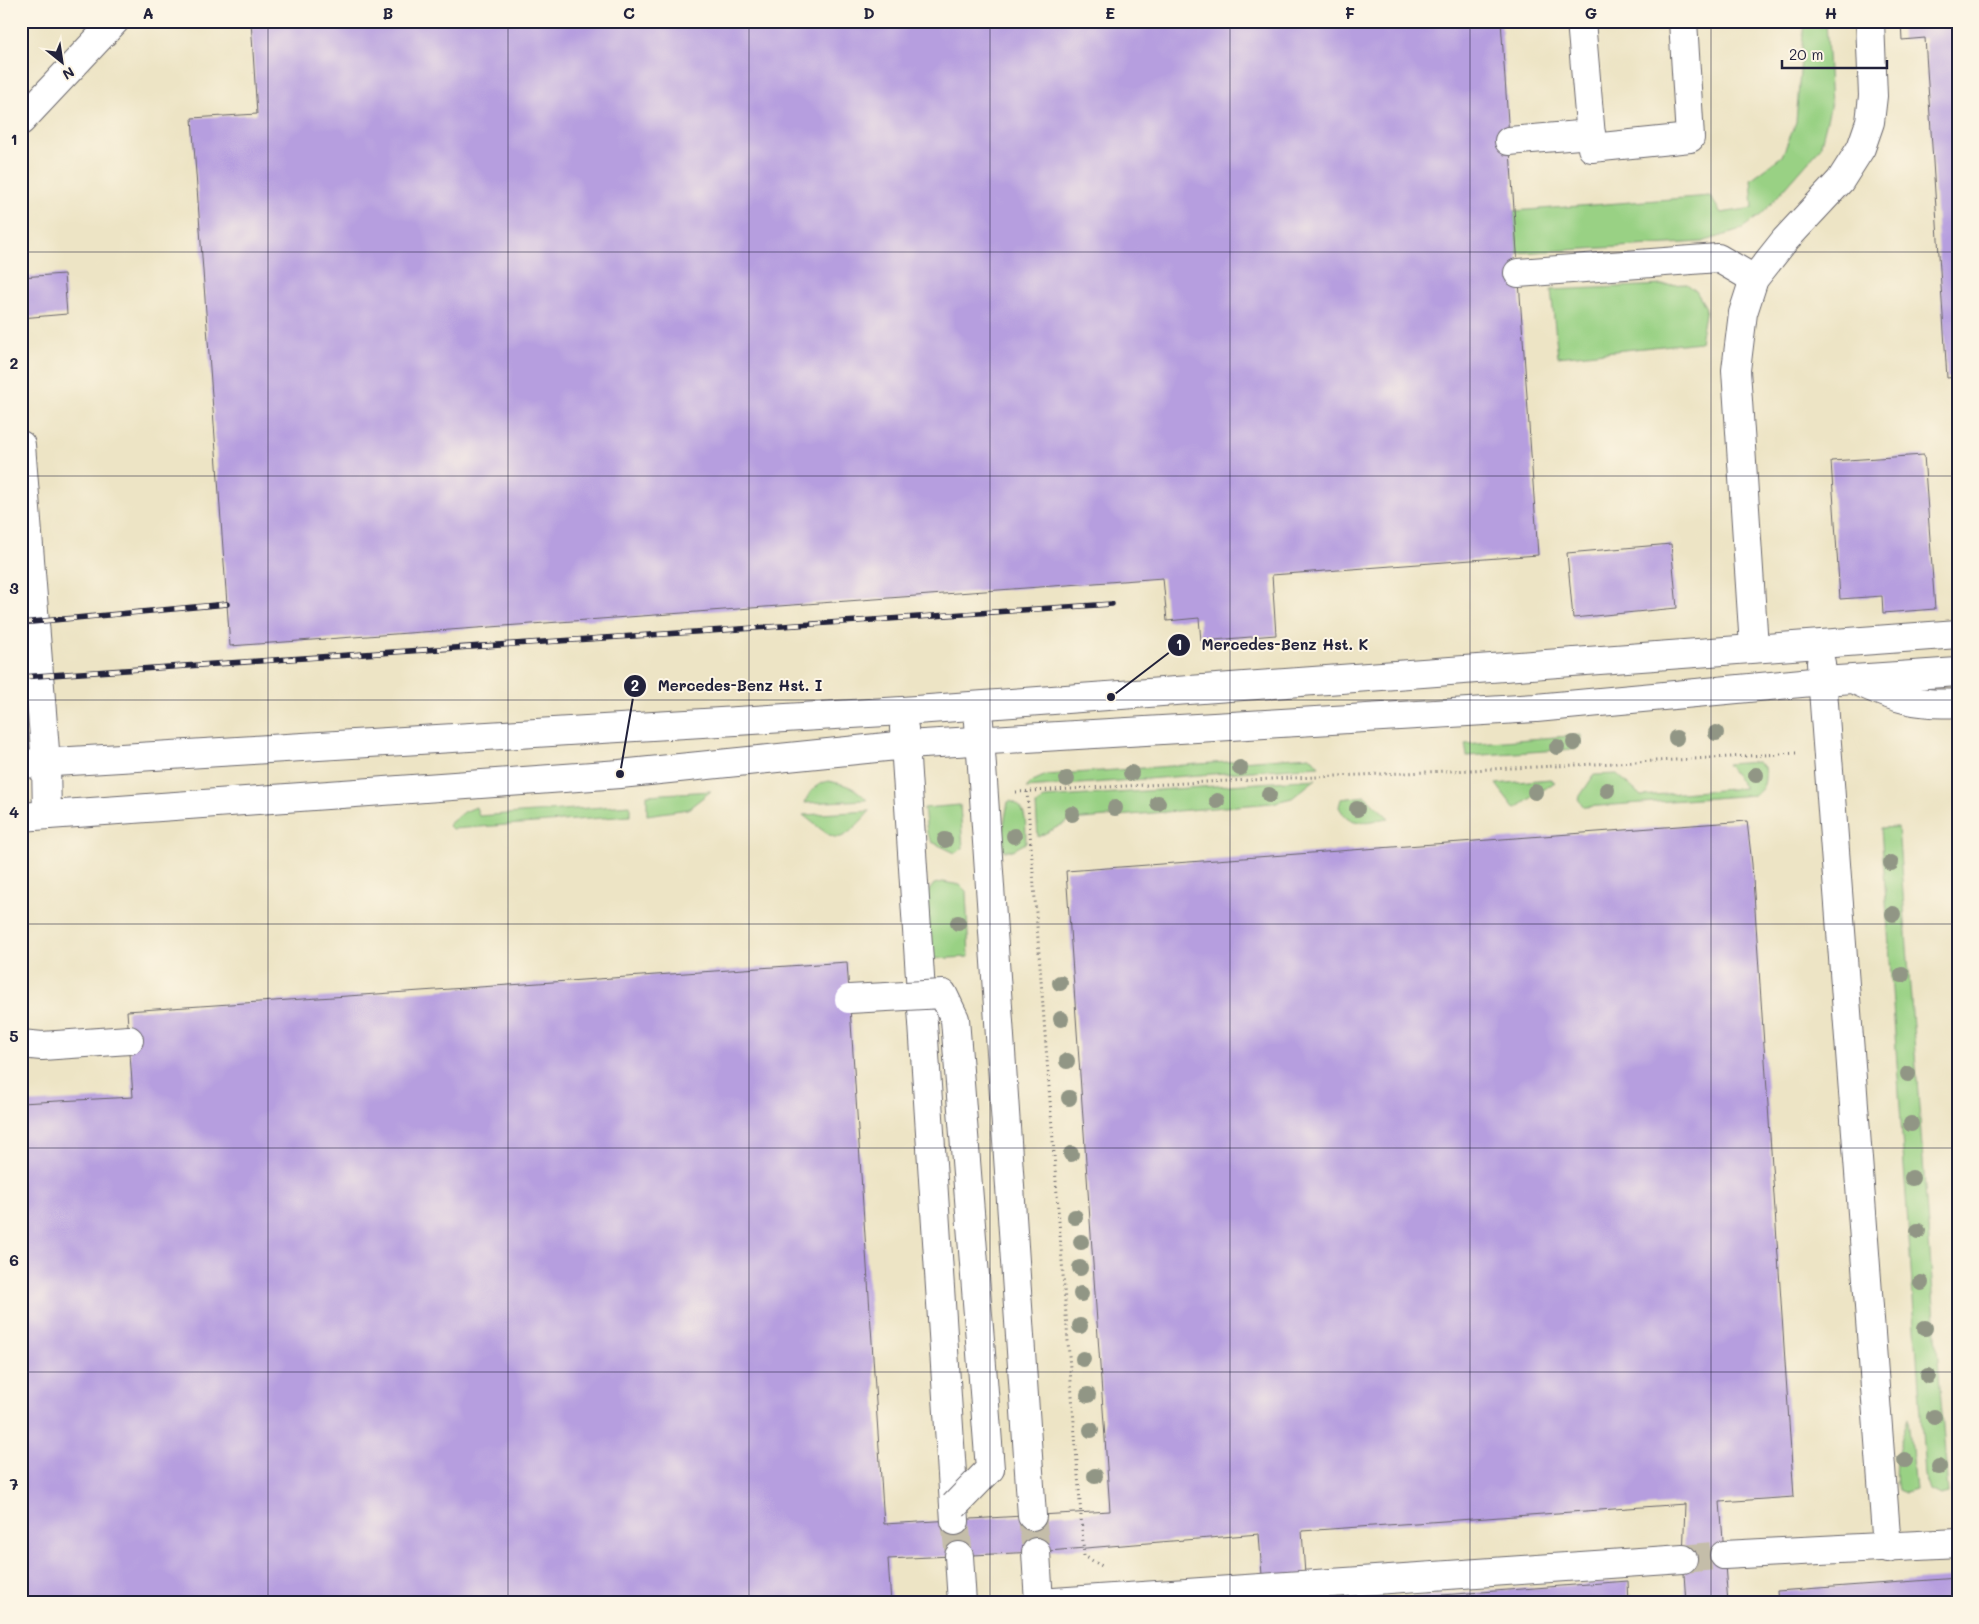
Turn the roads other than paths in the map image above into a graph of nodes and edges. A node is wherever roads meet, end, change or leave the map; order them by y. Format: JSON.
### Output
{"nodes":[{"id":1,"x":115,"y":21,"type":"edge"},
{"id":2,"x":1582,"y":21,"type":"edge"},
{"id":3,"x":1683,"y":21,"type":"edge"},
{"id":4,"x":1870,"y":21,"type":"edge"},
{"id":5,"x":21,"y":121,"type":"edge"},
{"id":6,"x":1591,"y":134,"type":"junction"},
{"id":7,"x":1509,"y":141,"type":"dead end"},
{"id":8,"x":1518,"y":273,"type":"dead end"},
{"id":9,"x":1754,"y":280,"type":"junction"},
{"id":10,"x":21,"y":445,"type":"edge"},
{"id":11,"x":1958,"y":634,"type":"edge"},
{"id":12,"x":1820,"y":644,"type":"junction"},
{"id":13,"x":1754,"y":647,"type":"junction"},
{"id":14,"x":1958,"y":672,"type":"edge"},
{"id":15,"x":1854,"y":679,"type":"junction"},
{"id":16,"x":1823,"y":681,"type":"junction"},
{"id":17,"x":1958,"y":703,"type":"edge"},
{"id":18,"x":978,"y":706,"type":"junction"},
{"id":19,"x":902,"y":712,"type":"junction"},
{"id":20,"x":980,"y":741,"type":"junction"},
{"id":21,"x":906,"y":745,"type":"junction"},
{"id":22,"x":33,"y":764,"type":"edge"},
{"id":23,"x":34,"y":816,"type":"edge"},
{"id":24,"x":849,"y":999,"type":"dead end"},
{"id":25,"x":129,"y":1040,"type":"dead end"},
{"id":26,"x":21,"y":1044,"type":"edge"},
{"id":27,"x":1032,"y":1516,"type":"tunnel mouth"},
{"id":28,"x":1958,"y":1543,"type":"edge"},
{"id":29,"x":1887,"y":1548,"type":"junction"},
{"id":30,"x":1036,"y":1552,"type":"tunnel mouth"},
{"id":31,"x":959,"y":1556,"type":"tunnel mouth"},
{"id":32,"x":1724,"y":1556,"type":"tunnel mouth"},
{"id":33,"x":1683,"y":1559,"type":"tunnel mouth"},
{"id":34,"x":962,"y":1603,"type":"edge"},
{"id":35,"x":1039,"y":1603,"type":"edge"}],
"edges":[{"from":1,"to":5,"type":"street"},
{"from":2,"to":6,"type":"street"},
{"from":3,"to":6,"type":"street"},
{"from":4,"to":9,"type":"street"},
{"from":6,"to":7,"type":"street"},
{"from":8,"to":9,"type":"street"},
{"from":9,"to":13,"type":"street"},
{"from":10,"to":22,"type":"street"},
{"from":11,"to":12,"type":"street"},
{"from":12,"to":13,"type":"street"},
{"from":12,"to":16,"type":"street"},
{"from":13,"to":18,"type":"street"},
{"from":14,"to":15,"type":"street"},
{"from":15,"to":16,"type":"street"},
{"from":15,"to":17,"type":"street"},
{"from":16,"to":20,"type":"street"},
{"from":16,"to":29,"type":"street"},
{"from":18,"to":19,"type":"street"},
{"from":18,"to":20,"type":"street"},
{"from":19,"to":21,"type":"street"},
{"from":19,"to":22,"type":"street"},
{"from":20,"to":21,"type":"street"},
{"from":20,"to":27,"type":"street"},
{"from":21,"to":23,"type":"street"},
{"from":21,"to":24,"type":"street","bridge":true},
{"from":22,"to":23,"type":"street"},
{"from":25,"to":26,"type":"street"},
{"from":28,"to":29,"type":"street"},
{"from":29,"to":32,"type":"street"},
{"from":30,"to":35,"type":"street"},
{"from":31,"to":34,"type":"street"},
{"from":33,"to":35,"type":"street"}]}
